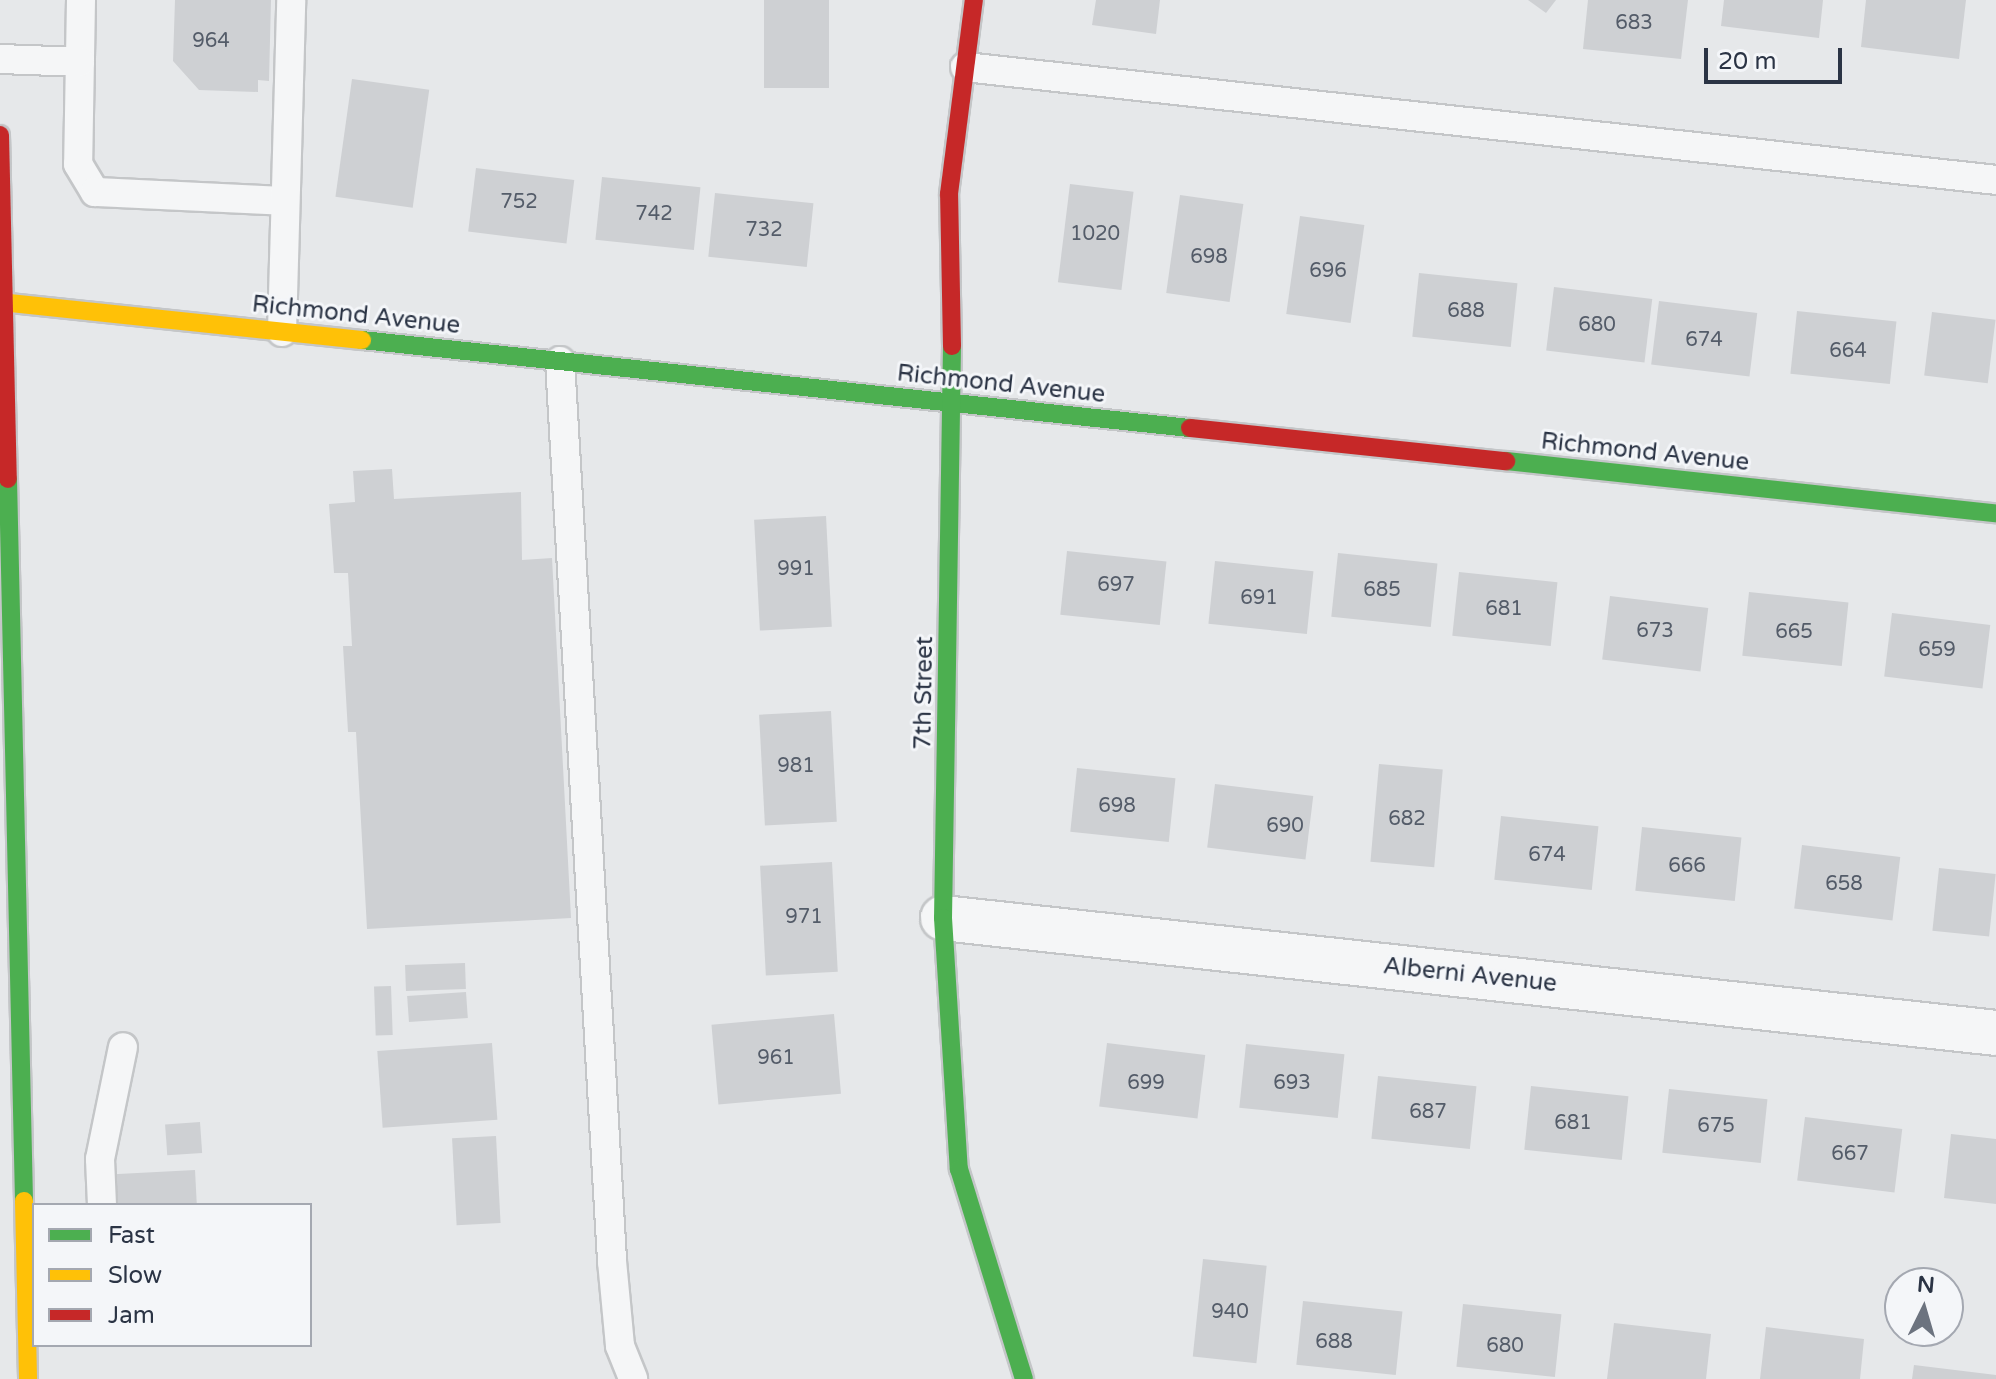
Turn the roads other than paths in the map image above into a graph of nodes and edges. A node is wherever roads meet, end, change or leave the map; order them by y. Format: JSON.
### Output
{"nodes":[{"id":1,"x":81,"y":0,"type":"edge"},
{"id":2,"x":291,"y":0,"type":"edge"},
{"id":3,"x":974,"y":0,"type":"edge"},
{"id":4,"x":0,"y":59,"type":"edge"},
{"id":5,"x":80,"y":62,"type":"junction"},
{"id":6,"x":965,"y":67,"type":"junction"},
{"id":7,"x":0,"y":135,"type":"edge"},
{"id":8,"x":1996,"y":180,"type":"edge"},
{"id":9,"x":285,"y":201,"type":"junction"},
{"id":10,"x":2,"y":302,"type":"edge"},
{"id":11,"x":282,"y":332,"type":"junction"},
{"id":12,"x":560,"y":361,"type":"junction"},
{"id":13,"x":953,"y":403,"type":"junction"},
{"id":14,"x":1996,"y":513,"type":"edge"},
{"id":15,"x":943,"y":918,"type":"junction"},
{"id":16,"x":1996,"y":1033,"type":"edge"},
{"id":17,"x":123,"y":1047,"type":"dead end"},
{"id":18,"x":102,"y":1203,"type":"edge"},
{"id":19,"x":28,"y":1379,"type":"edge"},
{"id":20,"x":633,"y":1379,"type":"edge"},
{"id":21,"x":1024,"y":1379,"type":"edge"}],
"edges":[{"from":1,"to":5,"type":"lane"},
{"from":2,"to":9,"type":"lane"},
{"from":3,"to":6,"type":"street","name":"7th Street"},
{"from":4,"to":5,"type":"lane"},
{"from":5,"to":9,"type":"lane"},
{"from":6,"to":8,"type":"lane"},
{"from":6,"to":13,"type":"street","name":"7th Street"},
{"from":7,"to":10,"type":"street"},
{"from":9,"to":11,"type":"lane"},
{"from":10,"to":11,"type":"street","name":"Richmond Avenue"},
{"from":10,"to":19,"type":"street"},
{"from":11,"to":12,"type":"street","name":"Richmond Avenue"},
{"from":12,"to":13,"type":"street","name":"Richmond Avenue"},
{"from":12,"to":20,"type":"lane"},
{"from":13,"to":14,"type":"street","name":"Richmond Avenue"},
{"from":13,"to":15,"type":"street","name":"7th Street"},
{"from":15,"to":16,"type":"street","name":"Alberni Avenue"},
{"from":15,"to":21,"type":"street","name":"7th Street"},
{"from":17,"to":18,"type":"lane"}]}
